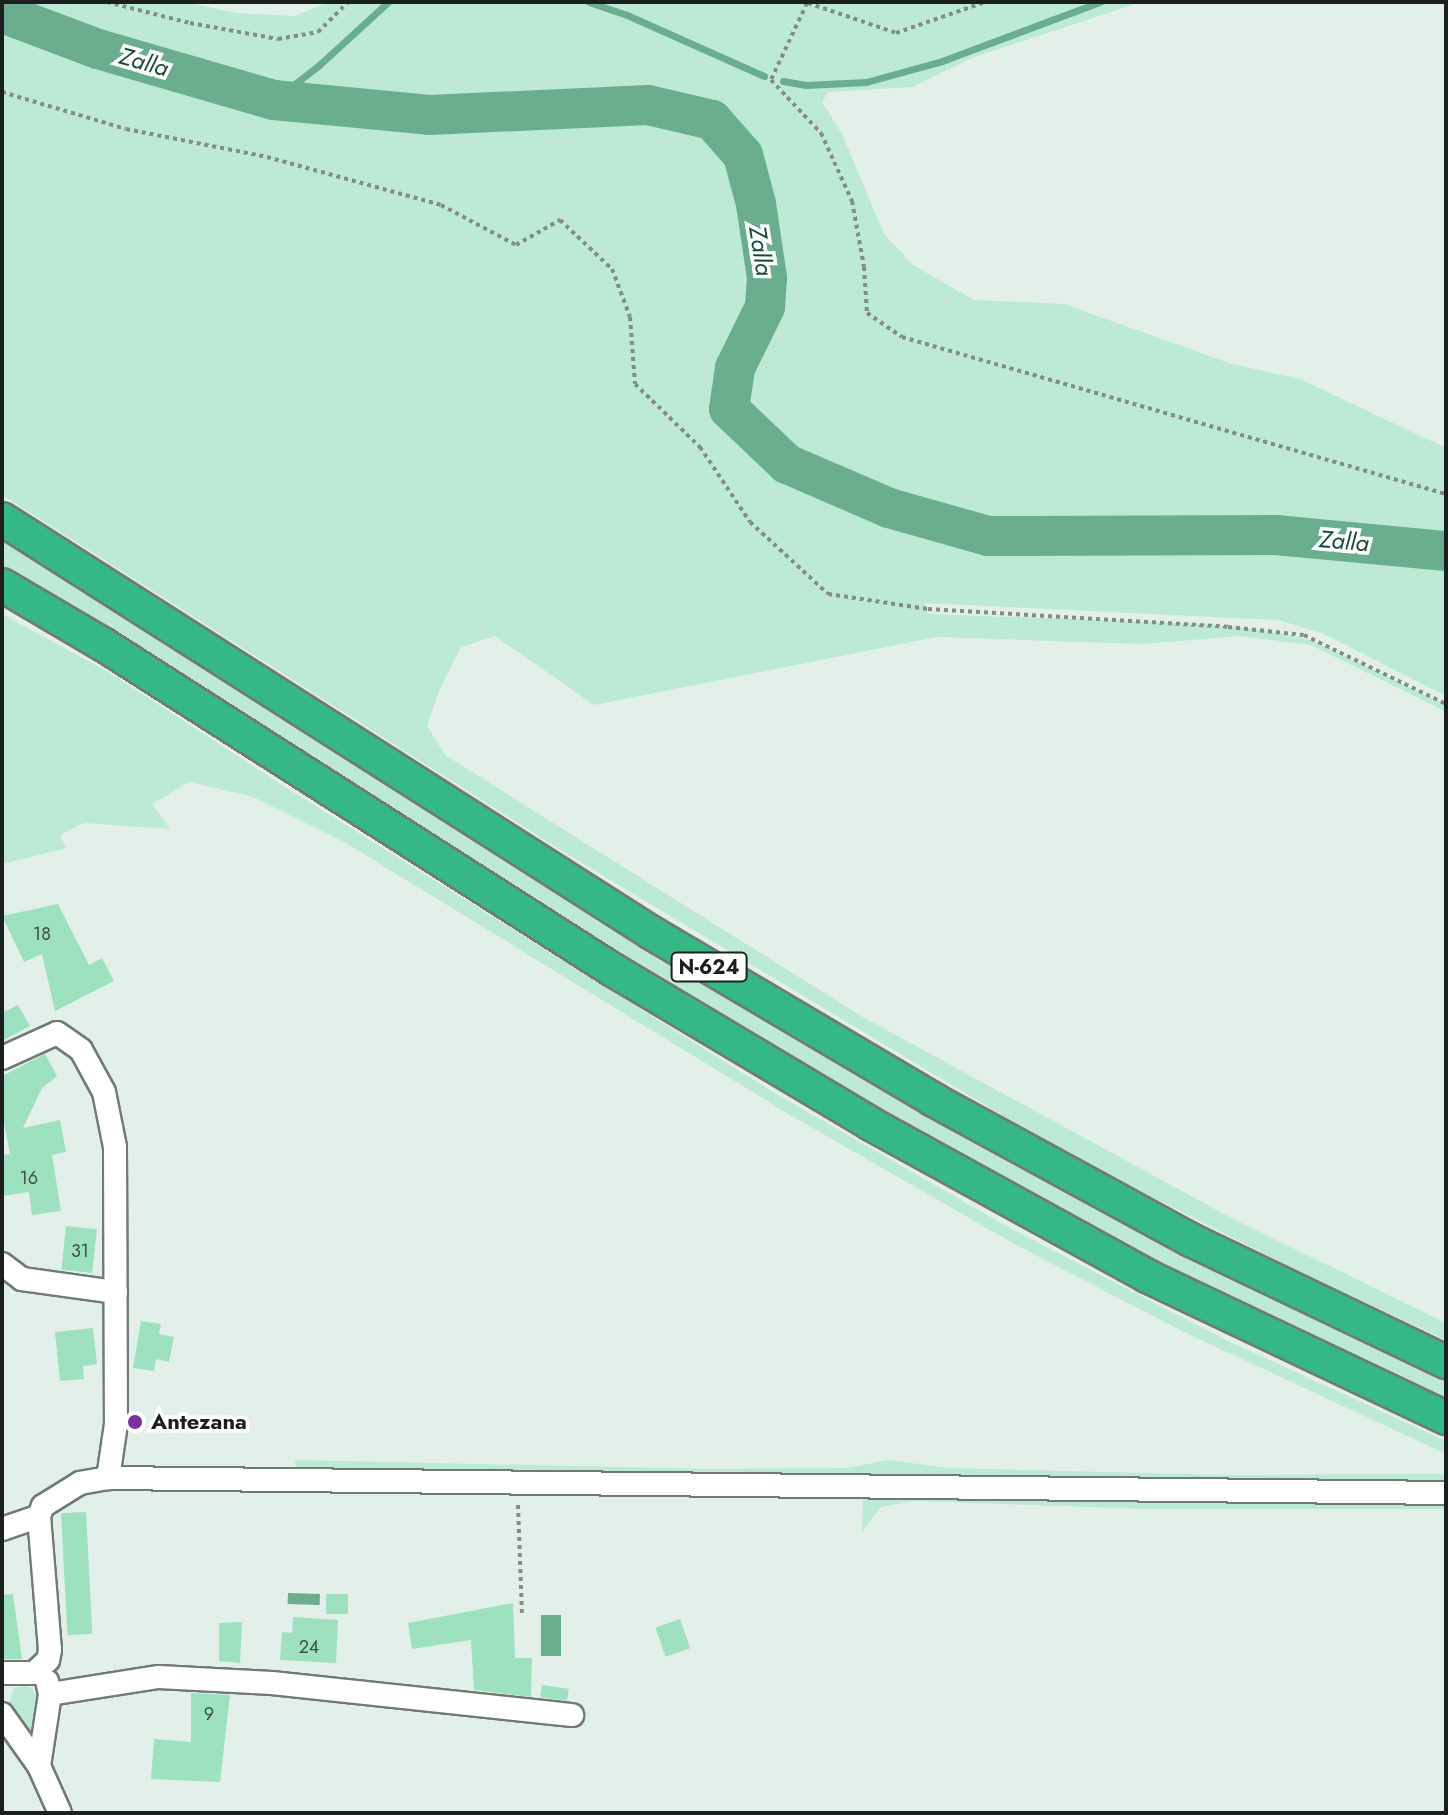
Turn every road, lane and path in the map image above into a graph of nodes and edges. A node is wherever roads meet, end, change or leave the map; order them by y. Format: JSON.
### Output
{"nodes":[{"id":1,"x":107,"y":2,"type":"edge"},
{"id":2,"x":348,"y":2,"type":"edge"},
{"id":3,"x":807,"y":2,"type":"edge"},
{"id":4,"x":985,"y":2,"type":"edge"},
{"id":5,"x":2,"y":92,"type":"edge"},
{"id":6,"x":1446,"y":494,"type":"edge"},
{"id":7,"x":2,"y":519,"type":"edge"},
{"id":8,"x":2,"y":585,"type":"edge"},
{"id":9,"x":1446,"y":704,"type":"edge"},
{"id":10,"x":2,"y":1058,"type":"edge"},
{"id":11,"x":2,"y":1264,"type":"edge"},
{"id":12,"x":116,"y":1292,"type":"junction"},
{"id":13,"x":1446,"y":1362,"type":"edge"},
{"id":14,"x":1446,"y":1418,"type":"edge"},
{"id":15,"x":108,"y":1478,"type":"junction"},
{"id":16,"x":517,"y":1482,"type":"junction"},
{"id":17,"x":1446,"y":1493,"type":"edge"},
{"id":18,"x":39,"y":1516,"type":"junction"},
{"id":19,"x":2,"y":1529,"type":"edge"},
{"id":20,"x":522,"y":1613,"type":"dead end"},
{"id":21,"x":43,"y":1667,"type":"junction"},
{"id":22,"x":2,"y":1673,"type":"edge"},
{"id":23,"x":50,"y":1694,"type":"junction"},
{"id":24,"x":2,"y":1714,"type":"edge"},
{"id":25,"x":572,"y":1715,"type":"dead end"},
{"id":26,"x":39,"y":1766,"type":"junction"},
{"id":27,"x":60,"y":1813,"type":"edge"}],
"edges":[{"from":1,"to":2,"type":"path"},
{"from":3,"to":4,"type":"path"},
{"from":3,"to":6,"type":"path"},
{"from":5,"to":9,"type":"path"},
{"from":7,"to":13,"type":"highway","number":"N-624"},
{"from":8,"to":14,"type":"highway","number":"N-624"},
{"from":10,"to":12,"type":"street"},
{"from":11,"to":12,"type":"street"},
{"from":12,"to":15,"type":"street"},
{"from":15,"to":16,"type":"street"},
{"from":15,"to":18,"type":"street"},
{"from":16,"to":17,"type":"street"},
{"from":16,"to":20,"type":"path"},
{"from":18,"to":19,"type":"street"},
{"from":18,"to":21,"type":"street"},
{"from":21,"to":22,"type":"street"},
{"from":21,"to":23,"type":"street"},
{"from":23,"to":25,"type":"street"},
{"from":23,"to":26,"type":"street"},
{"from":24,"to":26,"type":"street"},
{"from":26,"to":27,"type":"street"}]}
